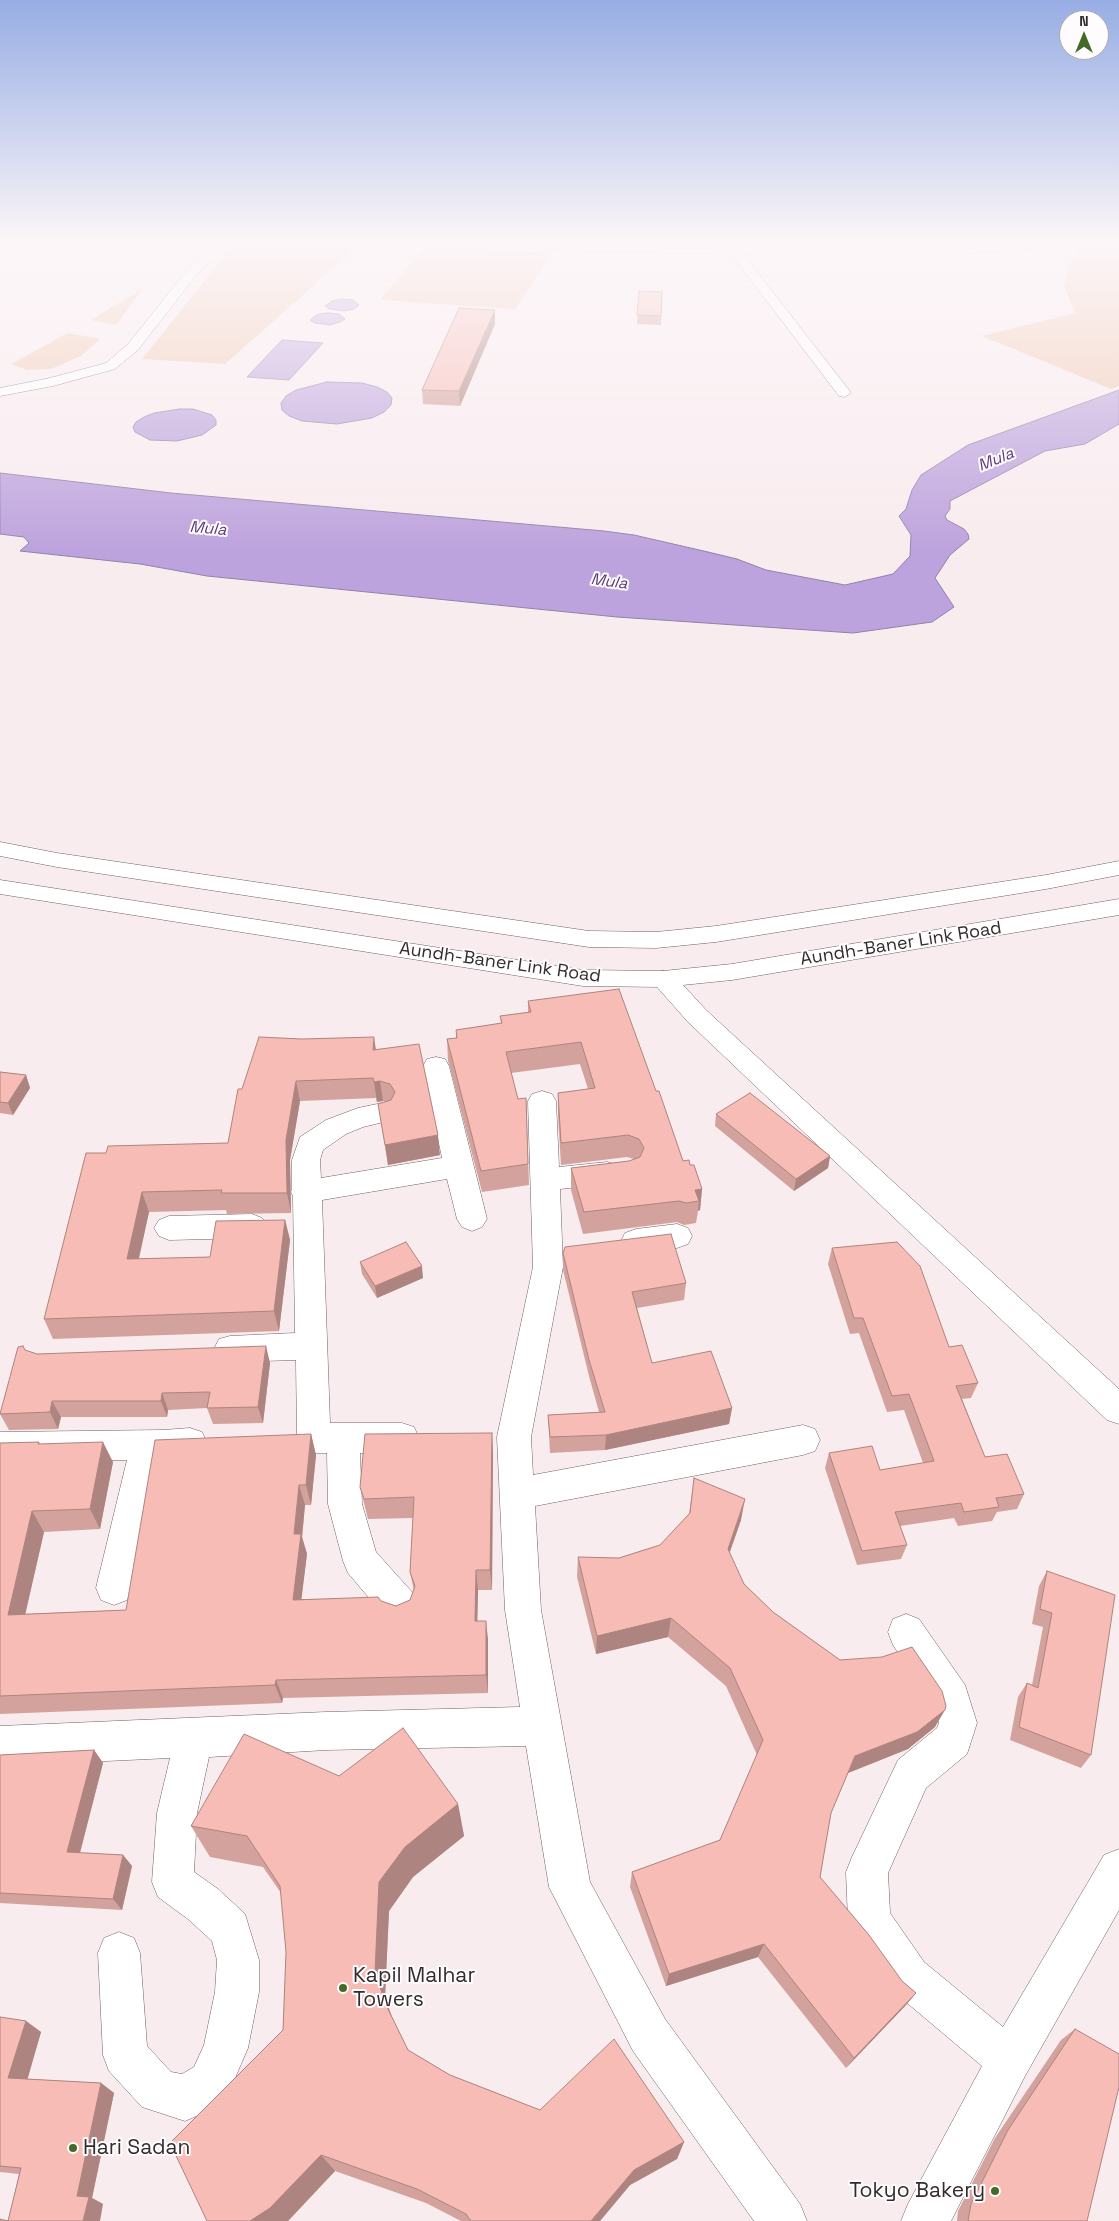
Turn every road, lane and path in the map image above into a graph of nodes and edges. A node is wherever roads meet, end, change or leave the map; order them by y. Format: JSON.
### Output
{"nodes":[{"id":1,"x":136,"y":344,"type":"edge"},
{"id":2,"x":806,"y":344,"type":"edge"},
{"id":3,"x":110,"y":366,"type":"junction"},
{"id":4,"x":0,"y":392,"type":"edge"},
{"id":5,"x":844,"y":393,"type":"dead end"},
{"id":6,"x":0,"y":400,"type":"edge"},
{"id":7,"x":0,"y":849,"type":"edge"},
{"id":8,"x":1119,"y":868,"type":"edge"},
{"id":9,"x":0,"y":887,"type":"edge"},
{"id":10,"x":1119,"y":907,"type":"edge"},
{"id":11,"x":656,"y":940,"type":"junction"},
{"id":12,"x":663,"y":979,"type":"junction"},
{"id":13,"x":436,"y":1066,"type":"dead end"},
{"id":14,"x":542,"y":1101,"type":"dead end"},
{"id":15,"x":382,"y":1113,"type":"edge"},
{"id":16,"x":458,"y":1166,"type":"junction"},
{"id":17,"x":627,"y":1170,"type":"edge"},
{"id":18,"x":544,"y":1180,"type":"junction"},
{"id":19,"x":305,"y":1192,"type":"junction"},
{"id":20,"x":472,"y":1219,"type":"dead end"},
{"id":21,"x":306,"y":1226,"type":"junction"},
{"id":22,"x":169,"y":1228,"type":"dead end"},
{"id":23,"x":677,"y":1236,"type":"dead end"},
{"id":24,"x":612,"y":1244,"type":"edge"},
{"id":25,"x":311,"y":1346,"type":"junction"},
{"id":26,"x":202,"y":1350,"type":"edge"},
{"id":27,"x":1119,"y":1410,"type":"edge"},
{"id":28,"x":314,"y":1438,"type":"junction"},
{"id":29,"x":428,"y":1438,"type":"edge"},
{"id":30,"x":803,"y":1440,"type":"dead end"},
{"id":31,"x":218,"y":1442,"type":"edge"},
{"id":32,"x":160,"y":1444,"type":"junction"},
{"id":33,"x":0,"y":1447,"type":"edge"},
{"id":34,"x":517,"y":1494,"type":"junction"},
{"id":35,"x":114,"y":1588,"type":"dead end"},
{"id":36,"x":399,"y":1605,"type":"edge"},
{"id":37,"x":906,"y":1632,"type":"dead end"},
{"id":38,"x":542,"y":1726,"type":"junction"},
{"id":39,"x":194,"y":1738,"type":"junction"},
{"id":40,"x":0,"y":1746,"type":"edge"},
{"id":41,"x":1119,"y":1870,"type":"edge"},
{"id":42,"x":119,"y":1953,"type":"dead end"},
{"id":43,"x":1009,"y":2060,"type":"junction"},
{"id":44,"x":783,"y":2221,"type":"edge"},
{"id":45,"x":926,"y":2221,"type":"edge"}],
"edges":[{"from":1,"to":3,"type":"street"},
{"from":2,"to":5,"type":"street"},
{"from":3,"to":4,"type":"street"},
{"from":3,"to":6,"type":"street"},
{"from":7,"to":11,"type":"street","name":"Aundh-Baner Link Road"},
{"from":8,"to":11,"type":"street","name":"Aundh-Baner Link Road"},
{"from":9,"to":12,"type":"street","name":"Aundh-Baner Link Road"},
{"from":10,"to":12,"type":"street","name":"Aundh-Baner Link Road"},
{"from":11,"to":12,"type":"street"},
{"from":12,"to":27,"type":"street"},
{"from":13,"to":16,"type":"street"},
{"from":14,"to":18,"type":"street"},
{"from":15,"to":19,"type":"street"},
{"from":16,"to":19,"type":"street"},
{"from":16,"to":20,"type":"street"},
{"from":17,"to":18,"type":"street"},
{"from":18,"to":34,"type":"street"},
{"from":19,"to":21,"type":"street"},
{"from":21,"to":22,"type":"street"},
{"from":21,"to":25,"type":"street"},
{"from":23,"to":24,"type":"street"},
{"from":25,"to":26,"type":"street"},
{"from":25,"to":28,"type":"street"},
{"from":28,"to":29,"type":"street"},
{"from":28,"to":36,"type":"street"},
{"from":30,"to":34,"type":"street"},
{"from":31,"to":32,"type":"street"},
{"from":32,"to":33,"type":"street"},
{"from":32,"to":35,"type":"street"},
{"from":34,"to":38,"type":"street"},
{"from":37,"to":43,"type":"street"},
{"from":38,"to":39,"type":"street"},
{"from":38,"to":44,"type":"street"},
{"from":39,"to":40,"type":"street"},
{"from":39,"to":42,"type":"street"},
{"from":41,"to":43,"type":"street"},
{"from":43,"to":45,"type":"street"}]}
